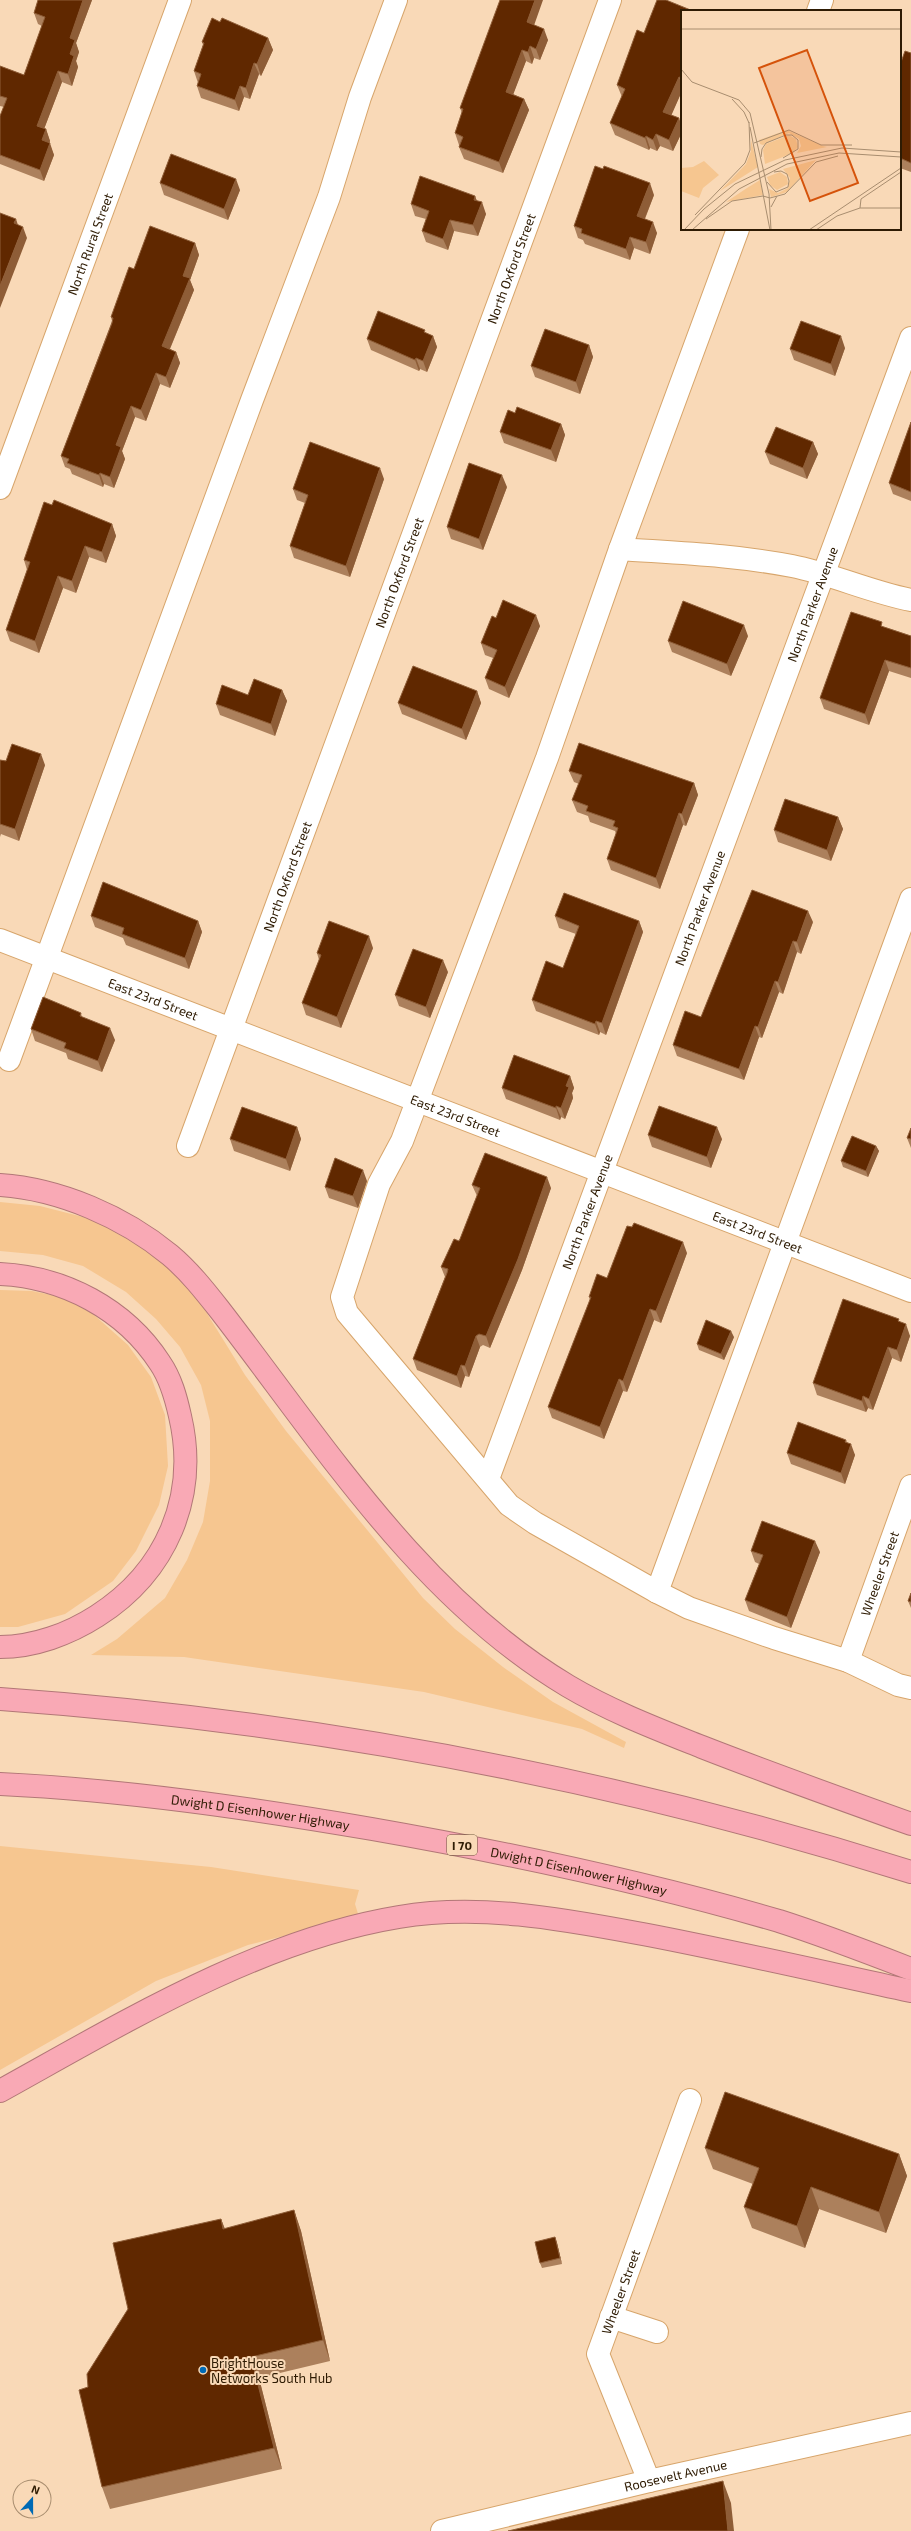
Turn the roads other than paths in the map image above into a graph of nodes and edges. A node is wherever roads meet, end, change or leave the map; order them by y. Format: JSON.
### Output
{"nodes":[{"id":1,"x":180,"y":0,"type":"edge"},
{"id":2,"x":396,"y":0,"type":"edge"},
{"id":3,"x":610,"y":0,"type":"edge"},
{"id":4,"x":822,"y":0,"type":"edge"},
{"id":5,"x":818,"y":10,"type":"edge"},
{"id":6,"x":738,"y":230,"type":"edge"},
{"id":7,"x":911,"y":338,"type":"edge"},
{"id":8,"x":0,"y":488,"type":"edge"},
{"id":9,"x":620,"y":549,"type":"junction"},
{"id":10,"x":824,"y":574,"type":"junction"},
{"id":11,"x":911,"y":600,"type":"edge"},
{"id":12,"x":911,"y":899,"type":"edge"},
{"id":13,"x":0,"y":940,"type":"edge"},
{"id":14,"x":46,"y":958,"type":"junction"},
{"id":15,"x":230,"y":1029,"type":"junction"},
{"id":16,"x":10,"y":1060,"type":"dead end"},
{"id":17,"x":417,"y":1101,"type":"junction"},
{"id":18,"x":188,"y":1146,"type":"dead end"},
{"id":19,"x":601,"y":1172,"type":"junction"},
{"id":20,"x":0,"y":1185,"type":"edge"},
{"id":21,"x":786,"y":1243,"type":"junction"},
{"id":22,"x":0,"y":1274,"type":"edge"},
{"id":23,"x":911,"y":1291,"type":"edge"},
{"id":24,"x":488,"y":1479,"type":"junction"},
{"id":25,"x":911,"y":1486,"type":"edge"},
{"id":26,"x":657,"y":1592,"type":"junction"},
{"id":27,"x":0,"y":1648,"type":"edge"},
{"id":28,"x":848,"y":1661,"type":"junction"},
{"id":29,"x":911,"y":1688,"type":"edge"},
{"id":30,"x":0,"y":1699,"type":"edge"},
{"id":31,"x":0,"y":1784,"type":"edge"},
{"id":32,"x":911,"y":1824,"type":"edge"},
{"id":33,"x":911,"y":1872,"type":"edge"},
{"id":34,"x":911,"y":1969,"type":"edge"},
{"id":35,"x":911,"y":1991,"type":"edge"},
{"id":36,"x":0,"y":2091,"type":"edge"},
{"id":37,"x":690,"y":2100,"type":"dead end"},
{"id":38,"x":611,"y":2317,"type":"junction"},
{"id":39,"x":656,"y":2332,"type":"dead end"},
{"id":40,"x":911,"y":2423,"type":"edge"},
{"id":41,"x":649,"y":2481,"type":"junction"},
{"id":42,"x":442,"y":2531,"type":"edge"}],
"edges":[{"from":1,"to":8,"type":"street","name":"North Rural Street"},
{"from":2,"to":14,"type":"street"},
{"from":3,"to":15,"type":"street","name":"North Oxford Street"},
{"from":4,"to":5,"type":"street"},
{"from":6,"to":9,"type":"street"},
{"from":7,"to":10,"type":"street","name":"North Parker Avenue"},
{"from":9,"to":10,"type":"street"},
{"from":9,"to":17,"type":"street"},
{"from":10,"to":11,"type":"street"},
{"from":10,"to":19,"type":"street","name":"North Parker Avenue"},
{"from":12,"to":21,"type":"street"},
{"from":13,"to":14,"type":"street","name":"East 23rd Street"},
{"from":14,"to":15,"type":"street","name":"East 23rd Street"},
{"from":14,"to":16,"type":"street"},
{"from":15,"to":17,"type":"street","name":"East 23rd Street"},
{"from":15,"to":18,"type":"street","name":"North Oxford Street"},
{"from":17,"to":19,"type":"street","name":"East 23rd Street"},
{"from":17,"to":24,"type":"street"},
{"from":19,"to":21,"type":"street","name":"East 23rd Street"},
{"from":19,"to":24,"type":"street","name":"North Parker Avenue"},
{"from":20,"to":32,"type":"highway"},
{"from":21,"to":23,"type":"street","name":"East 23rd Street"},
{"from":21,"to":26,"type":"street"},
{"from":22,"to":27,"type":"highway"},
{"from":24,"to":26,"type":"street"},
{"from":25,"to":28,"type":"street","name":"Wheeler Street"},
{"from":26,"to":28,"type":"street"},
{"from":28,"to":29,"type":"street"},
{"from":30,"to":33,"type":"highway"},
{"from":31,"to":34,"type":"highway","name":"Dwight D Eisenhower Highway","number":"I 70"},
{"from":35,"to":36,"type":"highway"},
{"from":37,"to":38,"type":"street","name":"Wheeler Street"},
{"from":38,"to":39,"type":"street"},
{"from":38,"to":41,"type":"street","name":"Wheeler Street"},
{"from":40,"to":41,"type":"street","name":"Roosevelt Avenue"},
{"from":41,"to":42,"type":"street","name":"Roosevelt Avenue"}]}
